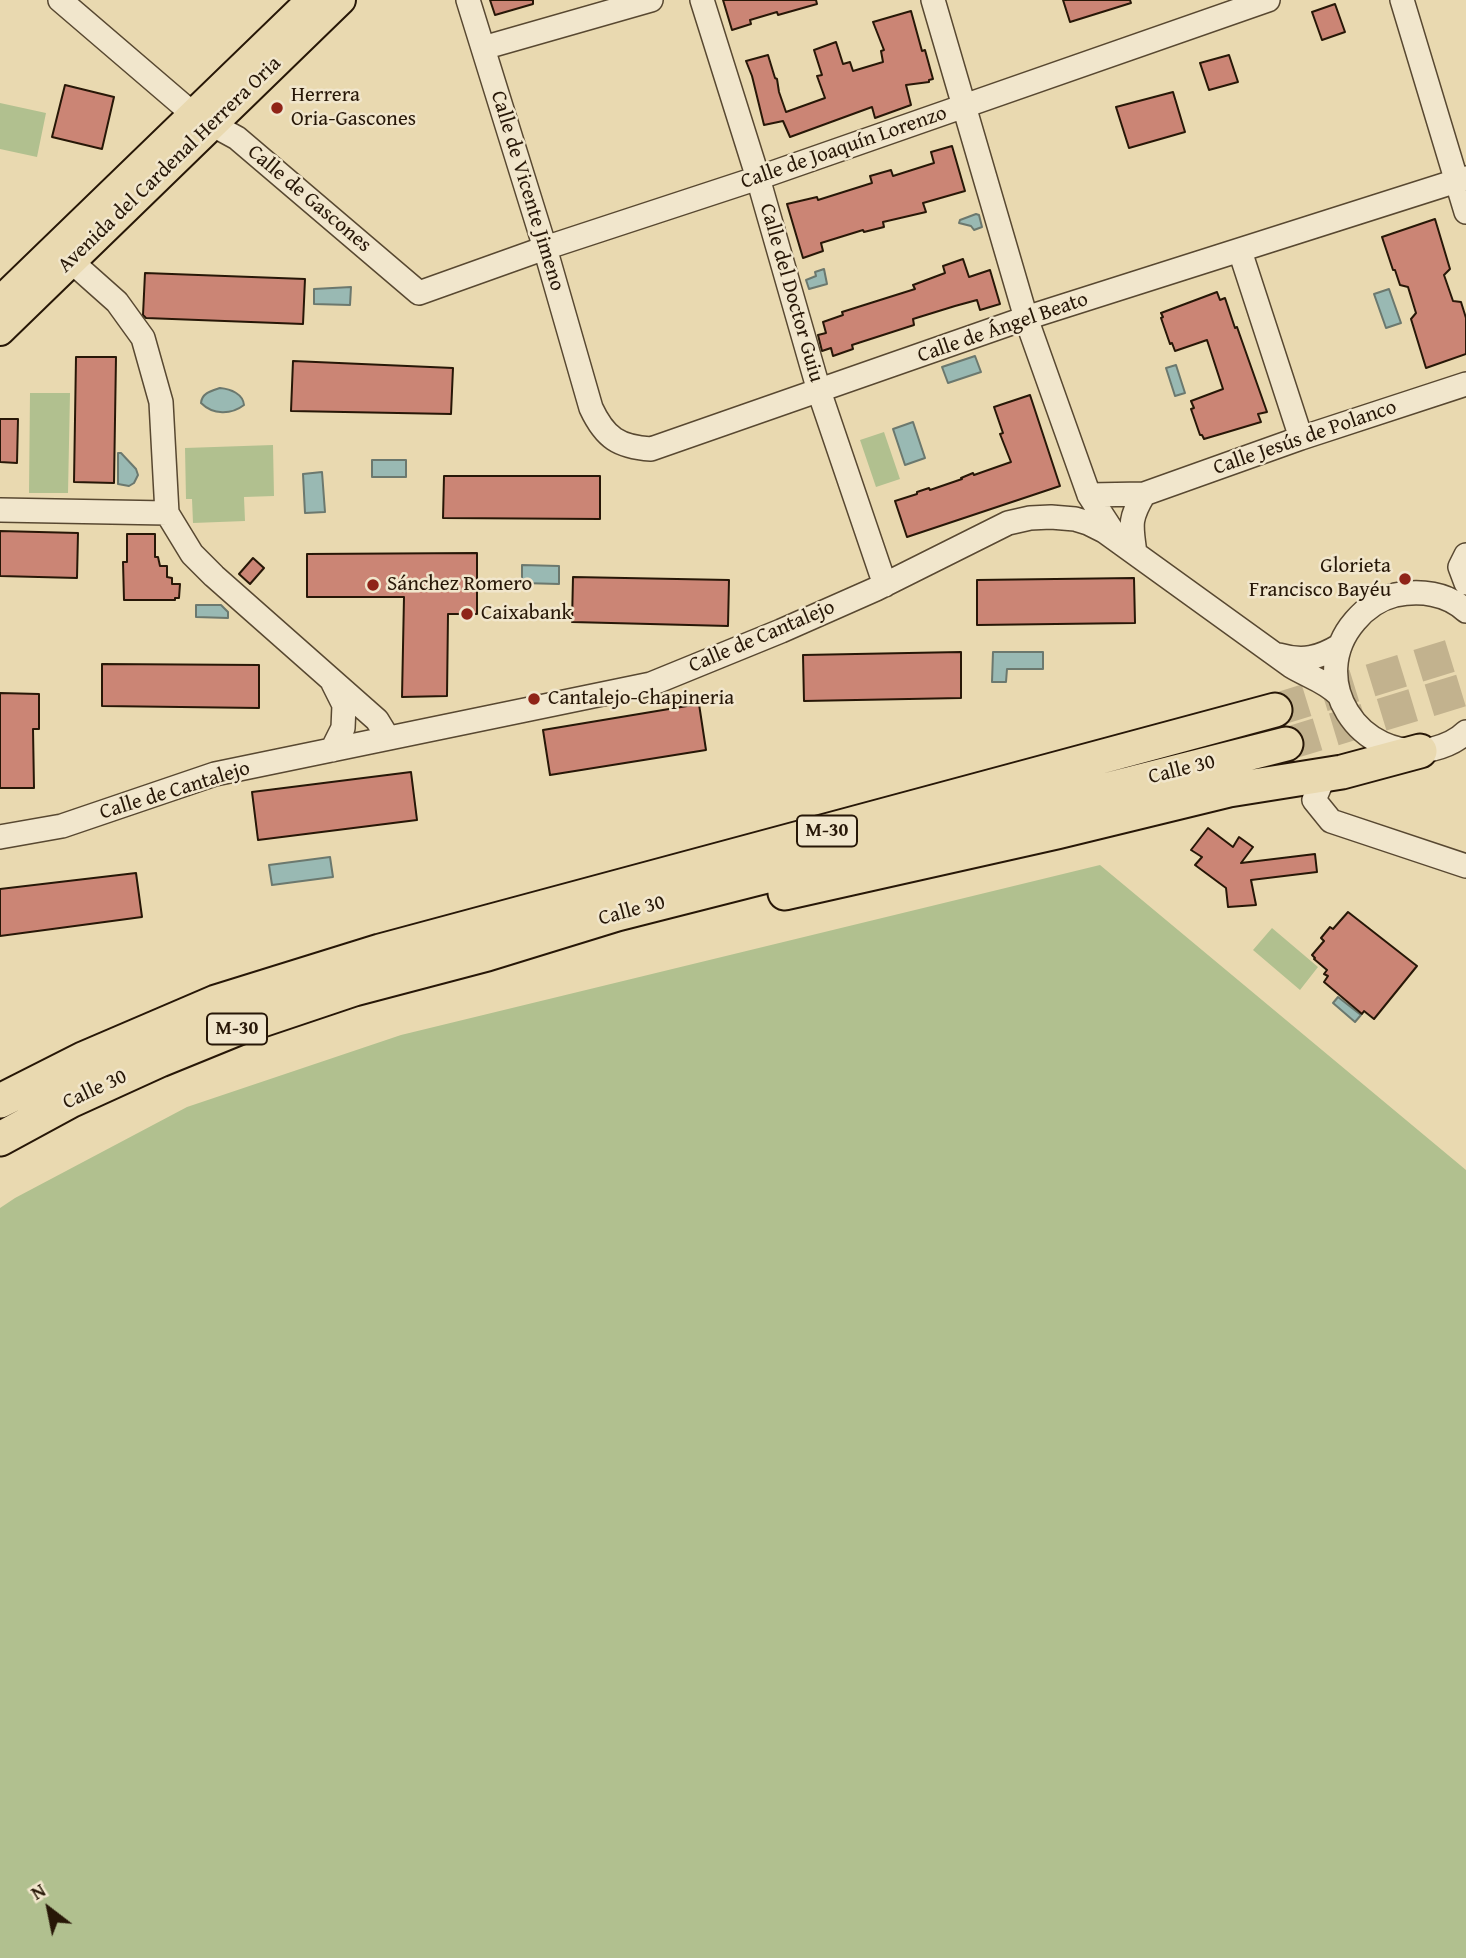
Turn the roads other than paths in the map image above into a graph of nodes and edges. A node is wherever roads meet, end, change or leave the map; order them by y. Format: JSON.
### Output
{"nodes":[{"id":1,"x":60,"y":0,"type":"edge"},
{"id":2,"x":311,"y":0,"type":"edge"},
{"id":3,"x":341,"y":0,"type":"edge"},
{"id":4,"x":468,"y":0,"type":"edge"},
{"id":5,"x":651,"y":0,"type":"edge"},
{"id":6,"x":702,"y":0,"type":"edge"},
{"id":7,"x":933,"y":0,"type":"edge"},
{"id":8,"x":1268,"y":0,"type":"edge"},
{"id":9,"x":1402,"y":0,"type":"edge"},
{"id":10,"x":483,"y":48,"type":"junction"},
{"id":11,"x":964,"y":107,"type":"junction"},
{"id":12,"x":203,"y":118,"type":"junction"},
{"id":13,"x":758,"y":178,"type":"junction"},
{"id":14,"x":1461,"y":180,"type":"edge"},
{"id":15,"x":1466,"y":212,"type":"edge"},
{"id":16,"x":545,"y":248,"type":"junction"},
{"id":17,"x":1240,"y":251,"type":"junction"},
{"id":18,"x":72,"y":262,"type":"junction"},
{"id":19,"x":419,"y":293,"type":"joint"},
{"id":20,"x":0,"y":301,"type":"edge"},
{"id":21,"x":1026,"y":318,"type":"junction"},
{"id":22,"x":0,"y":331,"type":"edge"},
{"id":23,"x":583,"y":382,"type":"joint"},
{"id":24,"x":1466,"y":384,"type":"edge"},
{"id":25,"x":819,"y":391,"type":"junction"},
{"id":26,"x":1301,"y":438,"type":"junction"},
{"id":27,"x":1144,"y":494,"type":"junction"},
{"id":28,"x":1089,"y":495,"type":"junction"},
{"id":29,"x":0,"y":510,"type":"edge"},
{"id":30,"x":167,"y":513,"type":"junction"},
{"id":31,"x":1075,"y":519,"type":"junction"},
{"id":32,"x":1127,"y":547,"type":"junction"},
{"id":33,"x":1466,"y":555,"type":"edge"},
{"id":34,"x":1466,"y":583,"type":"edge"},
{"id":35,"x":886,"y":584,"type":"junction"},
{"id":36,"x":1465,"y":608,"type":"edge"},
{"id":37,"x":1339,"y":646,"type":"junction"},
{"id":38,"x":1275,"y":654,"type":"junction"},
{"id":39,"x":330,"y":677,"type":"junction"},
{"id":40,"x":1339,"y":695,"type":"junction"},
{"id":41,"x":1275,"y":710,"type":"tunnel mouth"},
{"id":42,"x":1465,"y":734,"type":"edge"},
{"id":43,"x":388,"y":738,"type":"junction"},
{"id":44,"x":1286,"y":744,"type":"tunnel mouth"},
{"id":45,"x":332,"y":750,"type":"junction"},
{"id":46,"x":1420,"y":751,"type":"junction"},
{"id":47,"x":1325,"y":774,"type":"junction"},
{"id":48,"x":0,"y":837,"type":"edge"},
{"id":49,"x":1466,"y":866,"type":"edge"},
{"id":50,"x":487,"y":954,"type":"junction"},
{"id":51,"x":0,"y":1101,"type":"edge"},
{"id":52,"x":0,"y":1139,"type":"edge"}],
"edges":[{"from":1,"to":12,"type":"street","name":"Calle de Gascones"},
{"from":2,"to":12,"type":"main road","name":"Avenida del Cardenal Herrera Oria"},
{"from":3,"to":12,"type":"main road","name":"Avenida del Cardenal Herrera Oria"},
{"from":4,"to":10,"type":"street","name":"Calle de Vicente Jimeno"},
{"from":5,"to":10,"type":"street"},
{"from":6,"to":13,"type":"street","name":"Calle del Doctor Guiu"},
{"from":7,"to":11,"type":"street"},
{"from":8,"to":11,"type":"street","name":"Calle de Joaquín Lorenzo"},
{"from":9,"to":14,"type":"street"},
{"from":10,"to":16,"type":"street","name":"Calle de Vicente Jimeno"},
{"from":11,"to":13,"type":"street","name":"Calle de Joaquín Lorenzo"},
{"from":11,"to":21,"type":"street"},
{"from":12,"to":18,"type":"main road","name":"Avenida del Cardenal Herrera Oria"},
{"from":12,"to":19,"type":"street","name":"Calle de Gascones"},
{"from":12,"to":20,"type":"main road","name":"Avenida del Cardenal Herrera Oria"},
{"from":13,"to":16,"type":"street","name":"Calle de Joaquín Lorenzo"},
{"from":13,"to":25,"type":"street","name":"Calle del Doctor Guiu"},
{"from":14,"to":15,"type":"street"},
{"from":14,"to":17,"type":"street","name":"Calle de Ángel Beato"},
{"from":16,"to":19,"type":"street","name":"Calle de Joaquín Lorenzo"},
{"from":16,"to":23,"type":"street","name":"Calle de Vicente Jimeno"},
{"from":17,"to":21,"type":"street","name":"Calle de Ángel Beato"},
{"from":17,"to":26,"type":"street"},
{"from":18,"to":22,"type":"main road","name":"Avenida del Cardenal Herrera Oria"},
{"from":18,"to":30,"type":"street"},
{"from":21,"to":25,"type":"street","name":"Calle de Ángel Beato"},
{"from":21,"to":28,"type":"street"},
{"from":23,"to":25,"type":"street","name":"Calle de Ángel Beato"},
{"from":24,"to":26,"type":"street","name":"Calle Jesús de Polanco"},
{"from":25,"to":35,"type":"street","name":"Calle del Doctor Guiu"},
{"from":26,"to":27,"type":"street","name":"Calle Jesús de Polanco"},
{"from":27,"to":28,"type":"street","name":"Calle Jesús de Polanco"},
{"from":27,"to":32,"type":"street"},
{"from":28,"to":31,"type":"street"},
{"from":28,"to":32,"type":"street"},
{"from":29,"to":30,"type":"street"},
{"from":30,"to":39,"type":"street"},
{"from":31,"to":32,"type":"street","name":"Calle de Cantalejo"},
{"from":31,"to":35,"type":"street","name":"Calle de Cantalejo"},
{"from":32,"to":38,"type":"street","name":"Calle de Cantalejo"},
{"from":33,"to":34,"type":"street"},
{"from":35,"to":43,"type":"street","name":"Calle de Cantalejo"},
{"from":36,"to":37,"type":"street"},
{"from":37,"to":38,"type":"street","name":"Calle de Cantalejo"},
{"from":37,"to":40,"type":"street"},
{"from":38,"to":40,"type":"street","name":"Calle de Cantalejo"},
{"from":39,"to":43,"type":"street"},
{"from":39,"to":45,"type":"street"},
{"from":40,"to":46,"type":"street"},
{"from":41,"to":51,"type":"highway","name":"Calle 30","number":"M-30"},
{"from":42,"to":46,"type":"street"},
{"from":43,"to":45,"type":"street","name":"Calle de Cantalejo"},
{"from":44,"to":50,"type":"highway","name":"Calle 30","number":"M-30"},
{"from":45,"to":48,"type":"street","name":"Calle de Cantalejo"},
{"from":46,"to":47,"type":"highway"},
{"from":47,"to":49,"type":"street"},
{"from":47,"to":50,"type":"highway"},
{"from":50,"to":52,"type":"highway","name":"Calle 30","number":"M-30"}]}
